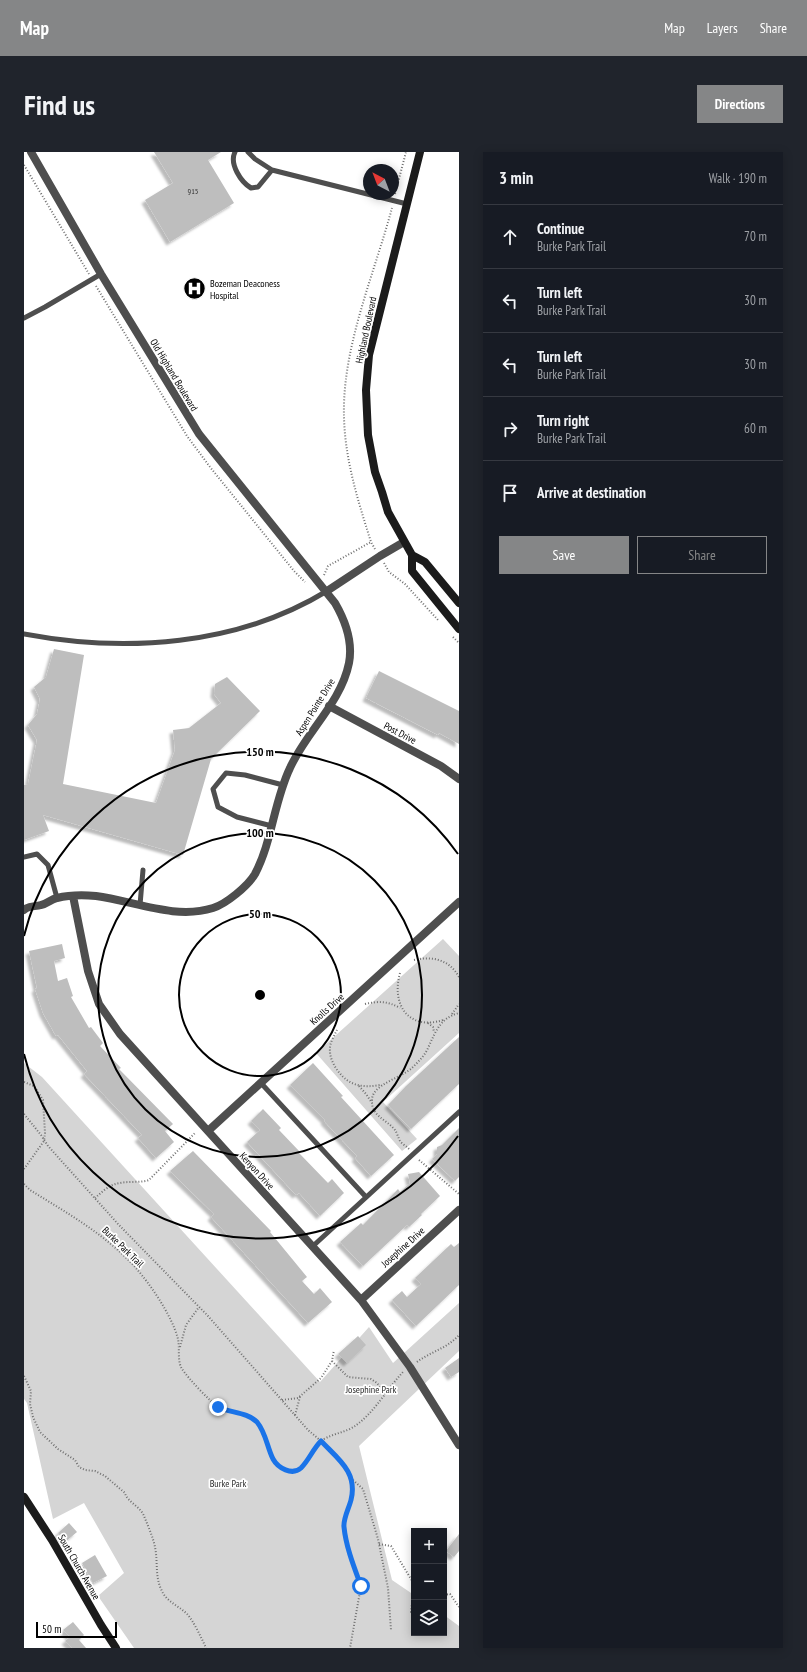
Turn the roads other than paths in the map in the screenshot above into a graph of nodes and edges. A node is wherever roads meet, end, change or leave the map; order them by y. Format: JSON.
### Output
{"nodes":[{"id":1,"x":31,"y":152,"type":"edge"},
{"id":2,"x":235,"y":152,"type":"edge"},
{"id":3,"x":248,"y":152,"type":"edge"},
{"id":4,"x":420,"y":152,"type":"edge"},
{"id":5,"x":272,"y":170,"type":"junction"},
{"id":6,"x":407,"y":204,"type":"junction"},
{"id":7,"x":101,"y":274,"type":"junction"},
{"id":8,"x":24,"y":318,"type":"edge"},
{"id":9,"x":404,"y":542,"type":"junction"},
{"id":10,"x":412,"y":555,"type":"junction"},
{"id":11,"x":327,"y":591,"type":"junction"},
{"id":12,"x":459,"y":603,"type":"edge"},
{"id":13,"x":459,"y":628,"type":"edge"},
{"id":14,"x":24,"y":634,"type":"edge"},
{"id":15,"x":329,"y":706,"type":"junction"},
{"id":16,"x":459,"y":779,"type":"edge"},
{"id":17,"x":283,"y":785,"type":"junction"},
{"id":18,"x":272,"y":826,"type":"junction"},
{"id":19,"x":24,"y":857,"type":"edge"},
{"id":20,"x":143,"y":870,"type":"dead end"},
{"id":21,"x":73,"y":896,"type":"junction"},
{"id":22,"x":57,"y":898,"type":"junction"},
{"id":23,"x":459,"y":902,"type":"edge"},
{"id":24,"x":140,"y":905,"type":"junction"},
{"id":25,"x":25,"y":907,"type":"edge"},
{"id":26,"x":260,"y":1082,"type":"junction"},
{"id":27,"x":459,"y":1112,"type":"edge"},
{"id":28,"x":205,"y":1128,"type":"junction"},
{"id":29,"x":366,"y":1197,"type":"junction"},
{"id":30,"x":459,"y":1210,"type":"edge"},
{"id":31,"x":313,"y":1246,"type":"junction"},
{"id":32,"x":361,"y":1300,"type":"junction"},
{"id":33,"x":459,"y":1445,"type":"edge"},
{"id":34,"x":24,"y":1498,"type":"edge"},
{"id":35,"x":116,"y":1648,"type":"edge"}],
"edges":[{"from":1,"to":7,"type":"street","name":"Old Highland Boulevard"},
{"from":2,"to":5,"type":"lane"},
{"from":3,"to":5,"type":"lane"},
{"from":4,"to":6,"type":"main road","name":"Highland Boulevard"},
{"from":5,"to":6,"type":"lane"},
{"from":6,"to":9,"type":"main road","name":"Highland Boulevard"},
{"from":7,"to":8,"type":"lane"},
{"from":7,"to":11,"type":"street","name":"Old Highland Boulevard"},
{"from":9,"to":10,"type":"main road","name":"Highland Boulevard"},
{"from":9,"to":11,"type":"street"},
{"from":10,"to":12,"type":"main road","name":"Highland Boulevard"},
{"from":10,"to":13,"type":"main road","name":"Highland Boulevard"},
{"from":11,"to":14,"type":"lane"},
{"from":11,"to":15,"type":"street","name":"Aspen Pointe Drive"},
{"from":15,"to":16,"type":"street","name":"Post Drive"},
{"from":15,"to":17,"type":"street","name":"Aspen Pointe Drive"},
{"from":17,"to":18,"type":"street","name":"Aspen Pointe Drive"},
{"from":17,"to":18,"type":"lane"},
{"from":18,"to":24,"type":"street","name":"Aspen Pointe Drive"},
{"from":19,"to":22,"type":"lane"},
{"from":20,"to":24,"type":"lane"},
{"from":21,"to":22,"type":"street","name":"Aspen Pointe Drive"},
{"from":21,"to":24,"type":"street","name":"Aspen Pointe Drive"},
{"from":21,"to":28,"type":"street","name":"Kenyon Drive"},
{"from":22,"to":25,"type":"street","name":"Aspen Pointe Drive"},
{"from":23,"to":26,"type":"street","name":"Knolls Drive"},
{"from":26,"to":28,"type":"street","name":"Knolls Drive"},
{"from":26,"to":29,"type":"lane"},
{"from":27,"to":29,"type":"lane"},
{"from":28,"to":31,"type":"street","name":"Kenyon Drive"},
{"from":29,"to":31,"type":"lane"},
{"from":30,"to":32,"type":"street","name":"Josephine Drive"},
{"from":31,"to":32,"type":"street","name":"Kenyon Drive"},
{"from":32,"to":33,"type":"street","name":"Kenyon Drive"},
{"from":34,"to":35,"type":"main road","name":"South Church Avenue"}]}
